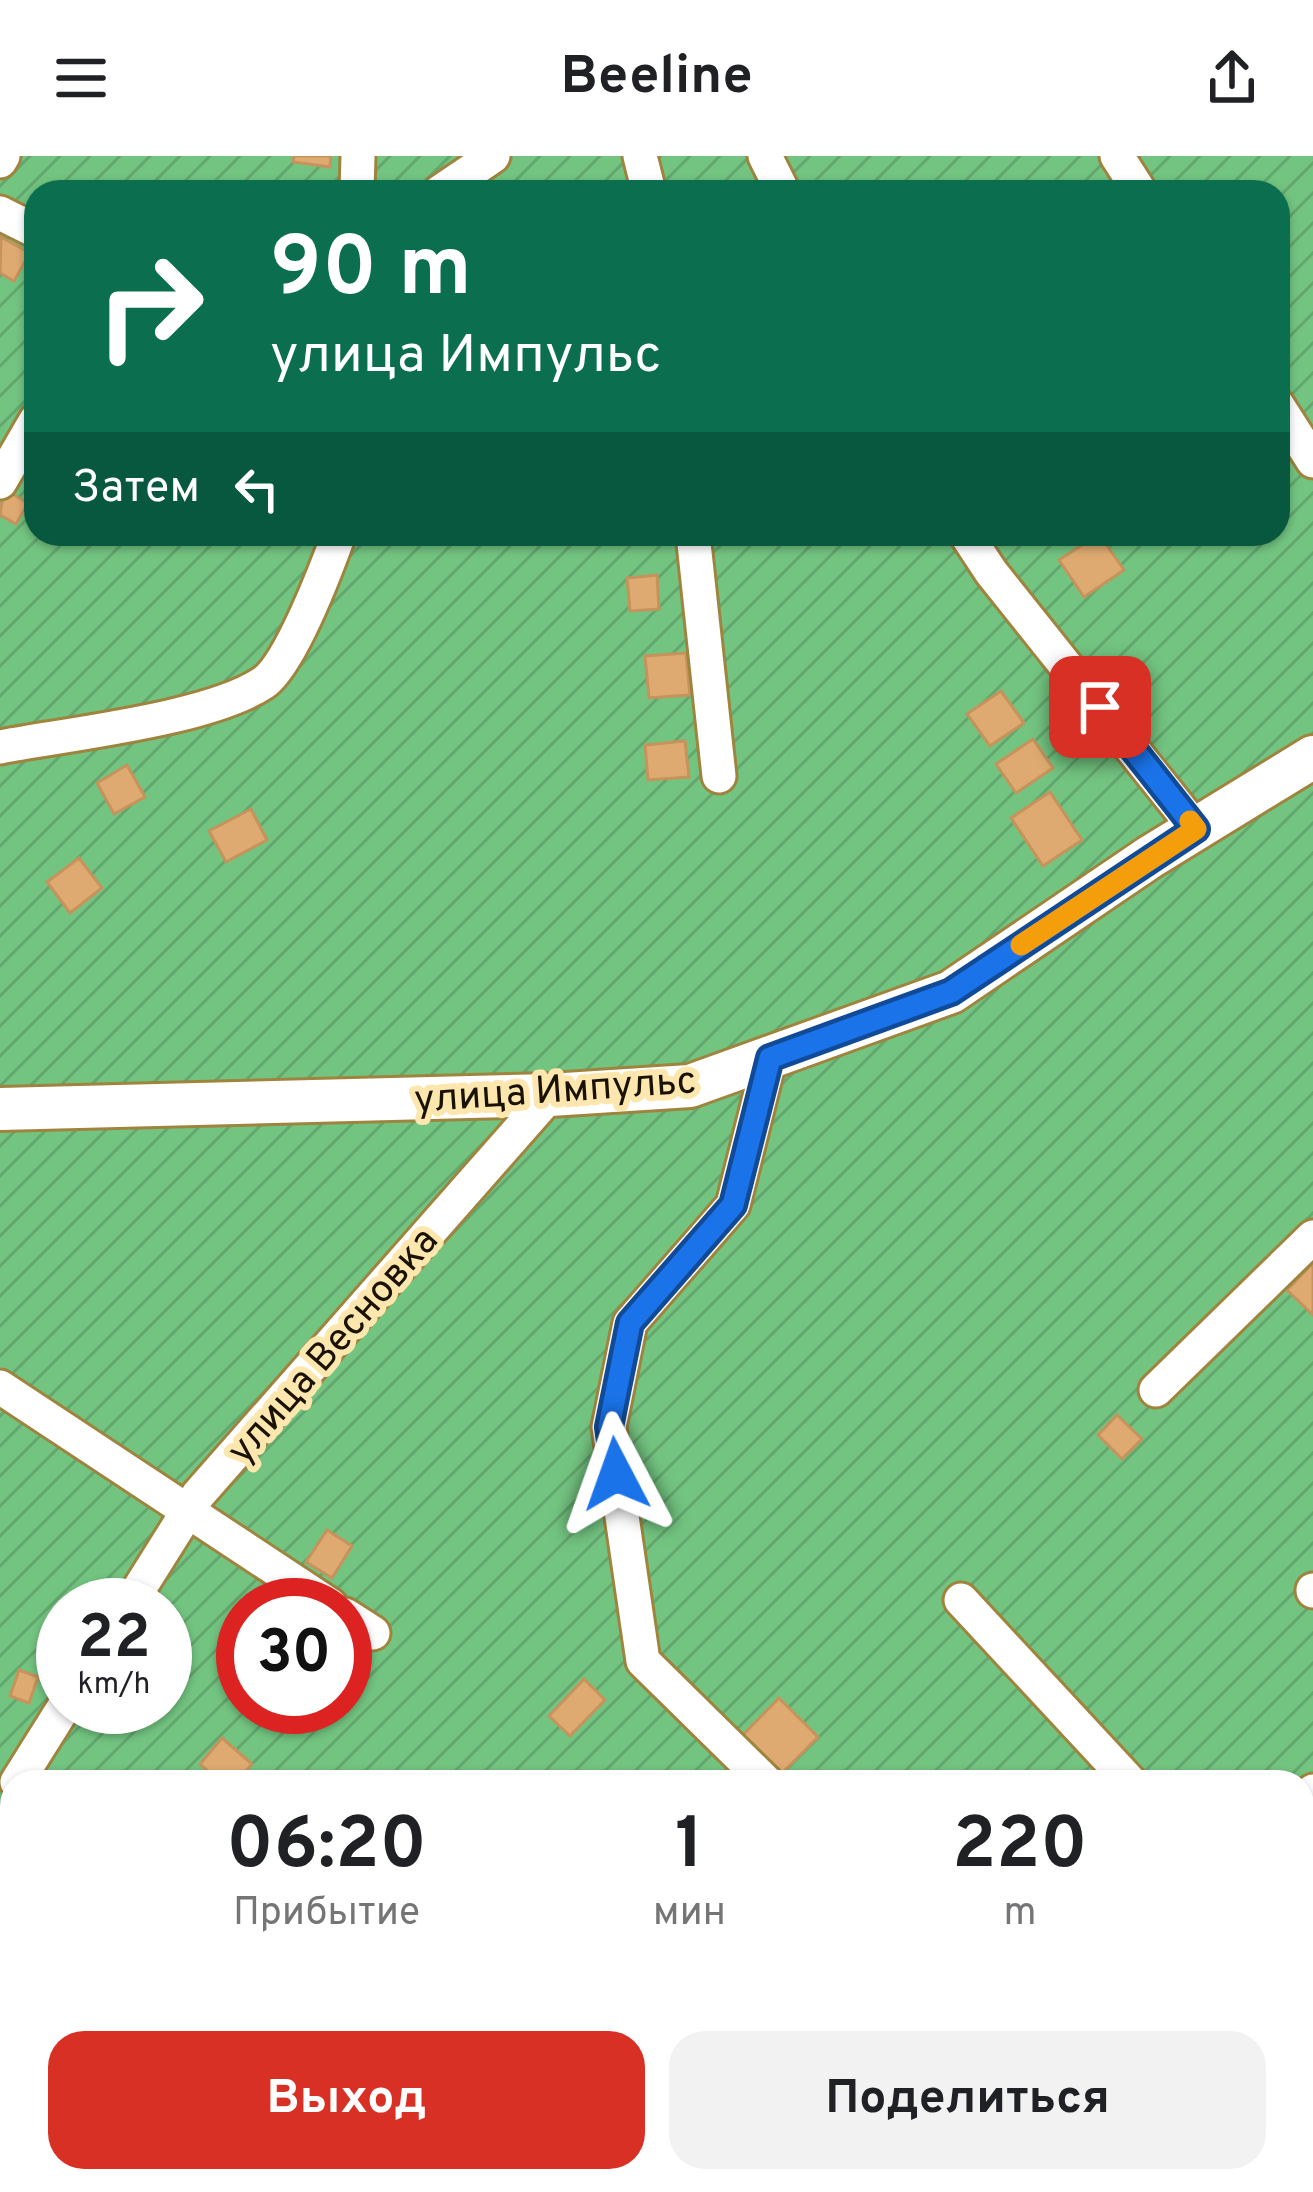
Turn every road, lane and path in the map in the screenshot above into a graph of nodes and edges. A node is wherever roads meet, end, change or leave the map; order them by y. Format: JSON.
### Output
{"nodes":[{"id":1,"x":493,"y":156,"type":"edge"},
{"id":2,"x":458,"y":180,"type":"edge"},
{"id":3,"x":1290,"y":425,"type":"edge"},
{"id":4,"x":24,"y":441,"type":"edge"},
{"id":5,"x":1313,"y":461,"type":"edge"},
{"id":6,"x":0,"y":482,"type":"edge"},
{"id":7,"x":335,"y":546,"type":"edge"},
{"id":8,"x":694,"y":546,"type":"edge"},
{"id":9,"x":974,"y":546,"type":"edge"},
{"id":10,"x":0,"y":747,"type":"edge"},
{"id":11,"x":1313,"y":757,"type":"edge"},
{"id":12,"x":719,"y":776,"type":"dead end"},
{"id":13,"x":1196,"y":829,"type":"junction"},
{"id":14,"x":770,"y":1058,"type":"junction"},
{"id":15,"x":550,"y":1094,"type":"junction"},
{"id":16,"x":0,"y":1108,"type":"edge"},
{"id":17,"x":1313,"y":1237,"type":"edge"},
{"id":18,"x":0,"y":1387,"type":"edge"},
{"id":19,"x":1156,"y":1390,"type":"dead end"},
{"id":20,"x":188,"y":1512,"type":"junction"},
{"id":21,"x":146,"y":1578,"type":"edge"},
{"id":22,"x":289,"y":1578,"type":"edge"},
{"id":23,"x":961,"y":1600,"type":"dead end"},
{"id":24,"x":47,"y":1734,"type":"edge"},
{"id":25,"x":24,"y":1770,"type":"edge"},
{"id":26,"x":754,"y":1770,"type":"edge"},
{"id":27,"x":1119,"y":1770,"type":"edge"}],
"edges":[{"from":1,"to":2,"type":"street"},
{"from":3,"to":5,"type":"street"},
{"from":4,"to":6,"type":"street"},
{"from":7,"to":10,"type":"street"},
{"from":8,"to":12,"type":"street"},
{"from":9,"to":13,"type":"street"},
{"from":11,"to":13,"type":"street","name":"улица Импульс"},
{"from":13,"to":14,"type":"street","name":"улица Импульс"},
{"from":14,"to":15,"type":"street","name":"улица Импульс"},
{"from":14,"to":26,"type":"street"},
{"from":15,"to":16,"type":"street","name":"улица Импульс"},
{"from":15,"to":20,"type":"street","name":"улица Весновка"},
{"from":17,"to":19,"type":"street"},
{"from":18,"to":20,"type":"street"},
{"from":20,"to":21,"type":"street","name":"улица Весновка"},
{"from":20,"to":22,"type":"street"},
{"from":23,"to":27,"type":"street"},
{"from":24,"to":25,"type":"street"}]}
